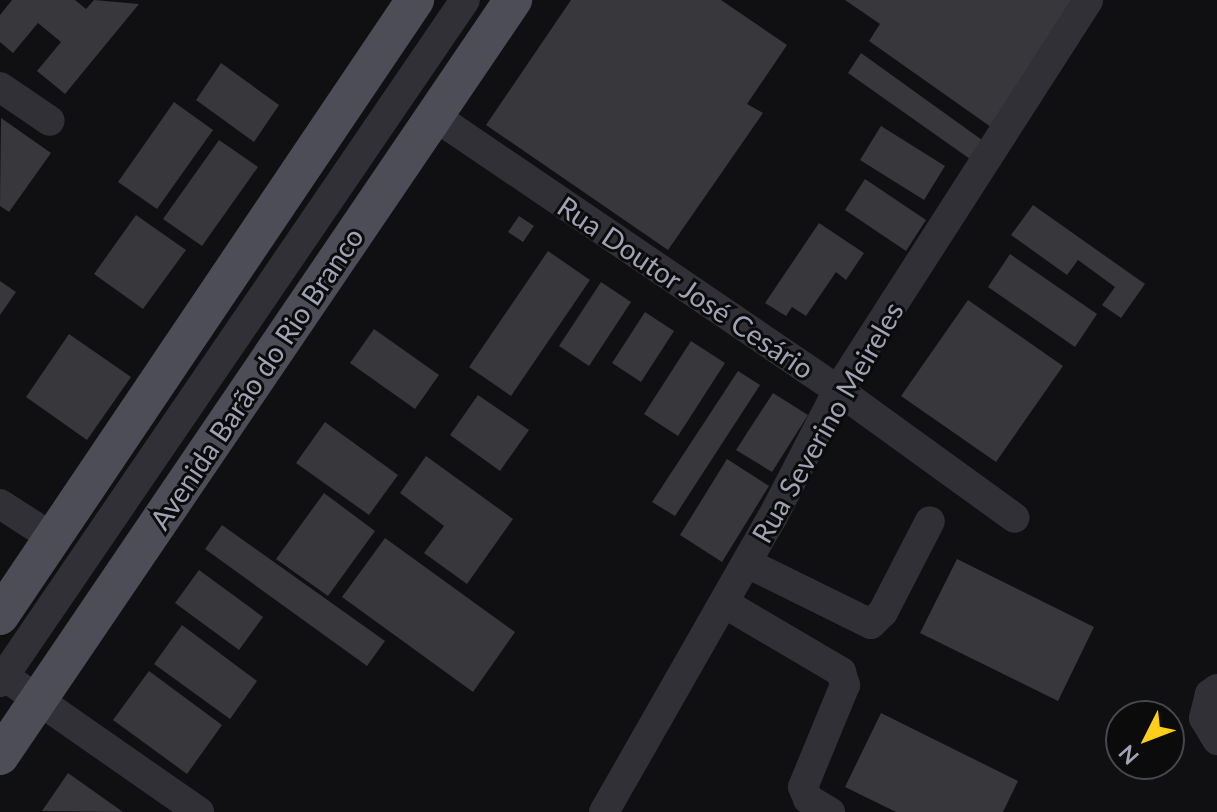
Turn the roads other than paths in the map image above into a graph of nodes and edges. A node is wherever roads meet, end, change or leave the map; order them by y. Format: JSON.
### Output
{"nodes":[{"id":1,"x":415,"y":0,"type":"edge"},
{"id":2,"x":465,"y":0,"type":"edge"},
{"id":3,"x":513,"y":0,"type":"edge"},
{"id":4,"x":1088,"y":0,"type":"edge"},
{"id":5,"x":0,"y":87,"type":"edge"},
{"id":6,"x":433,"y":115,"type":"junction"},
{"id":7,"x":50,"y":121,"type":"dead end"},
{"id":8,"x":838,"y":390,"type":"junction"},
{"id":9,"x":0,"y":504,"type":"edge"},
{"id":10,"x":1015,"y":518,"type":"dead end"},
{"id":11,"x":930,"y":521,"type":"dead end"},
{"id":12,"x":53,"y":538,"type":"junction"},
{"id":13,"x":747,"y":563,"type":"junction"},
{"id":14,"x":724,"y":603,"type":"junction"},
{"id":15,"x":0,"y":616,"type":"edge"},
{"id":16,"x":2,"y":679,"type":"edge"},
{"id":17,"x":1214,"y":691,"type":"edge"},
{"id":18,"x":39,"y":700,"type":"junction"},
{"id":19,"x":1217,"y":740,"type":"edge"},
{"id":20,"x":0,"y":756,"type":"edge"},
{"id":21,"x":199,"y":812,"type":"edge"},
{"id":22,"x":604,"y":812,"type":"edge"},
{"id":23,"x":830,"y":812,"type":"edge"}],
"edges":[{"from":1,"to":12,"type":"main road"},
{"from":2,"to":16,"type":"street","name":"Avenida Barão do Rio Branco"},
{"from":3,"to":6,"type":"main road","name":"Avenida Barão do Rio Branco"},
{"from":4,"to":8,"type":"street","name":"Rua Severino Meireles"},
{"from":5,"to":7,"type":"street"},
{"from":6,"to":8,"type":"street","name":"Rua Doutor José Cesário"},
{"from":6,"to":18,"type":"main road","name":"Avenida Barão do Rio Branco"},
{"from":8,"to":10,"type":"street","name":"Rua Doutor José Cesário"},
{"from":8,"to":13,"type":"street","name":"Rua Severino Meireles"},
{"from":9,"to":12,"type":"street"},
{"from":11,"to":13,"type":"street"},
{"from":12,"to":15,"type":"main road"},
{"from":13,"to":14,"type":"street","name":"Rua Severino Meireles"},
{"from":14,"to":22,"type":"street","name":"Rua Severino Meireles"},
{"from":14,"to":23,"type":"street"},
{"from":16,"to":18,"type":"street"},
{"from":17,"to":19,"type":"street"},
{"from":18,"to":20,"type":"main road","name":"Avenida Barão do Rio Branco"},
{"from":18,"to":21,"type":"street"}]}
